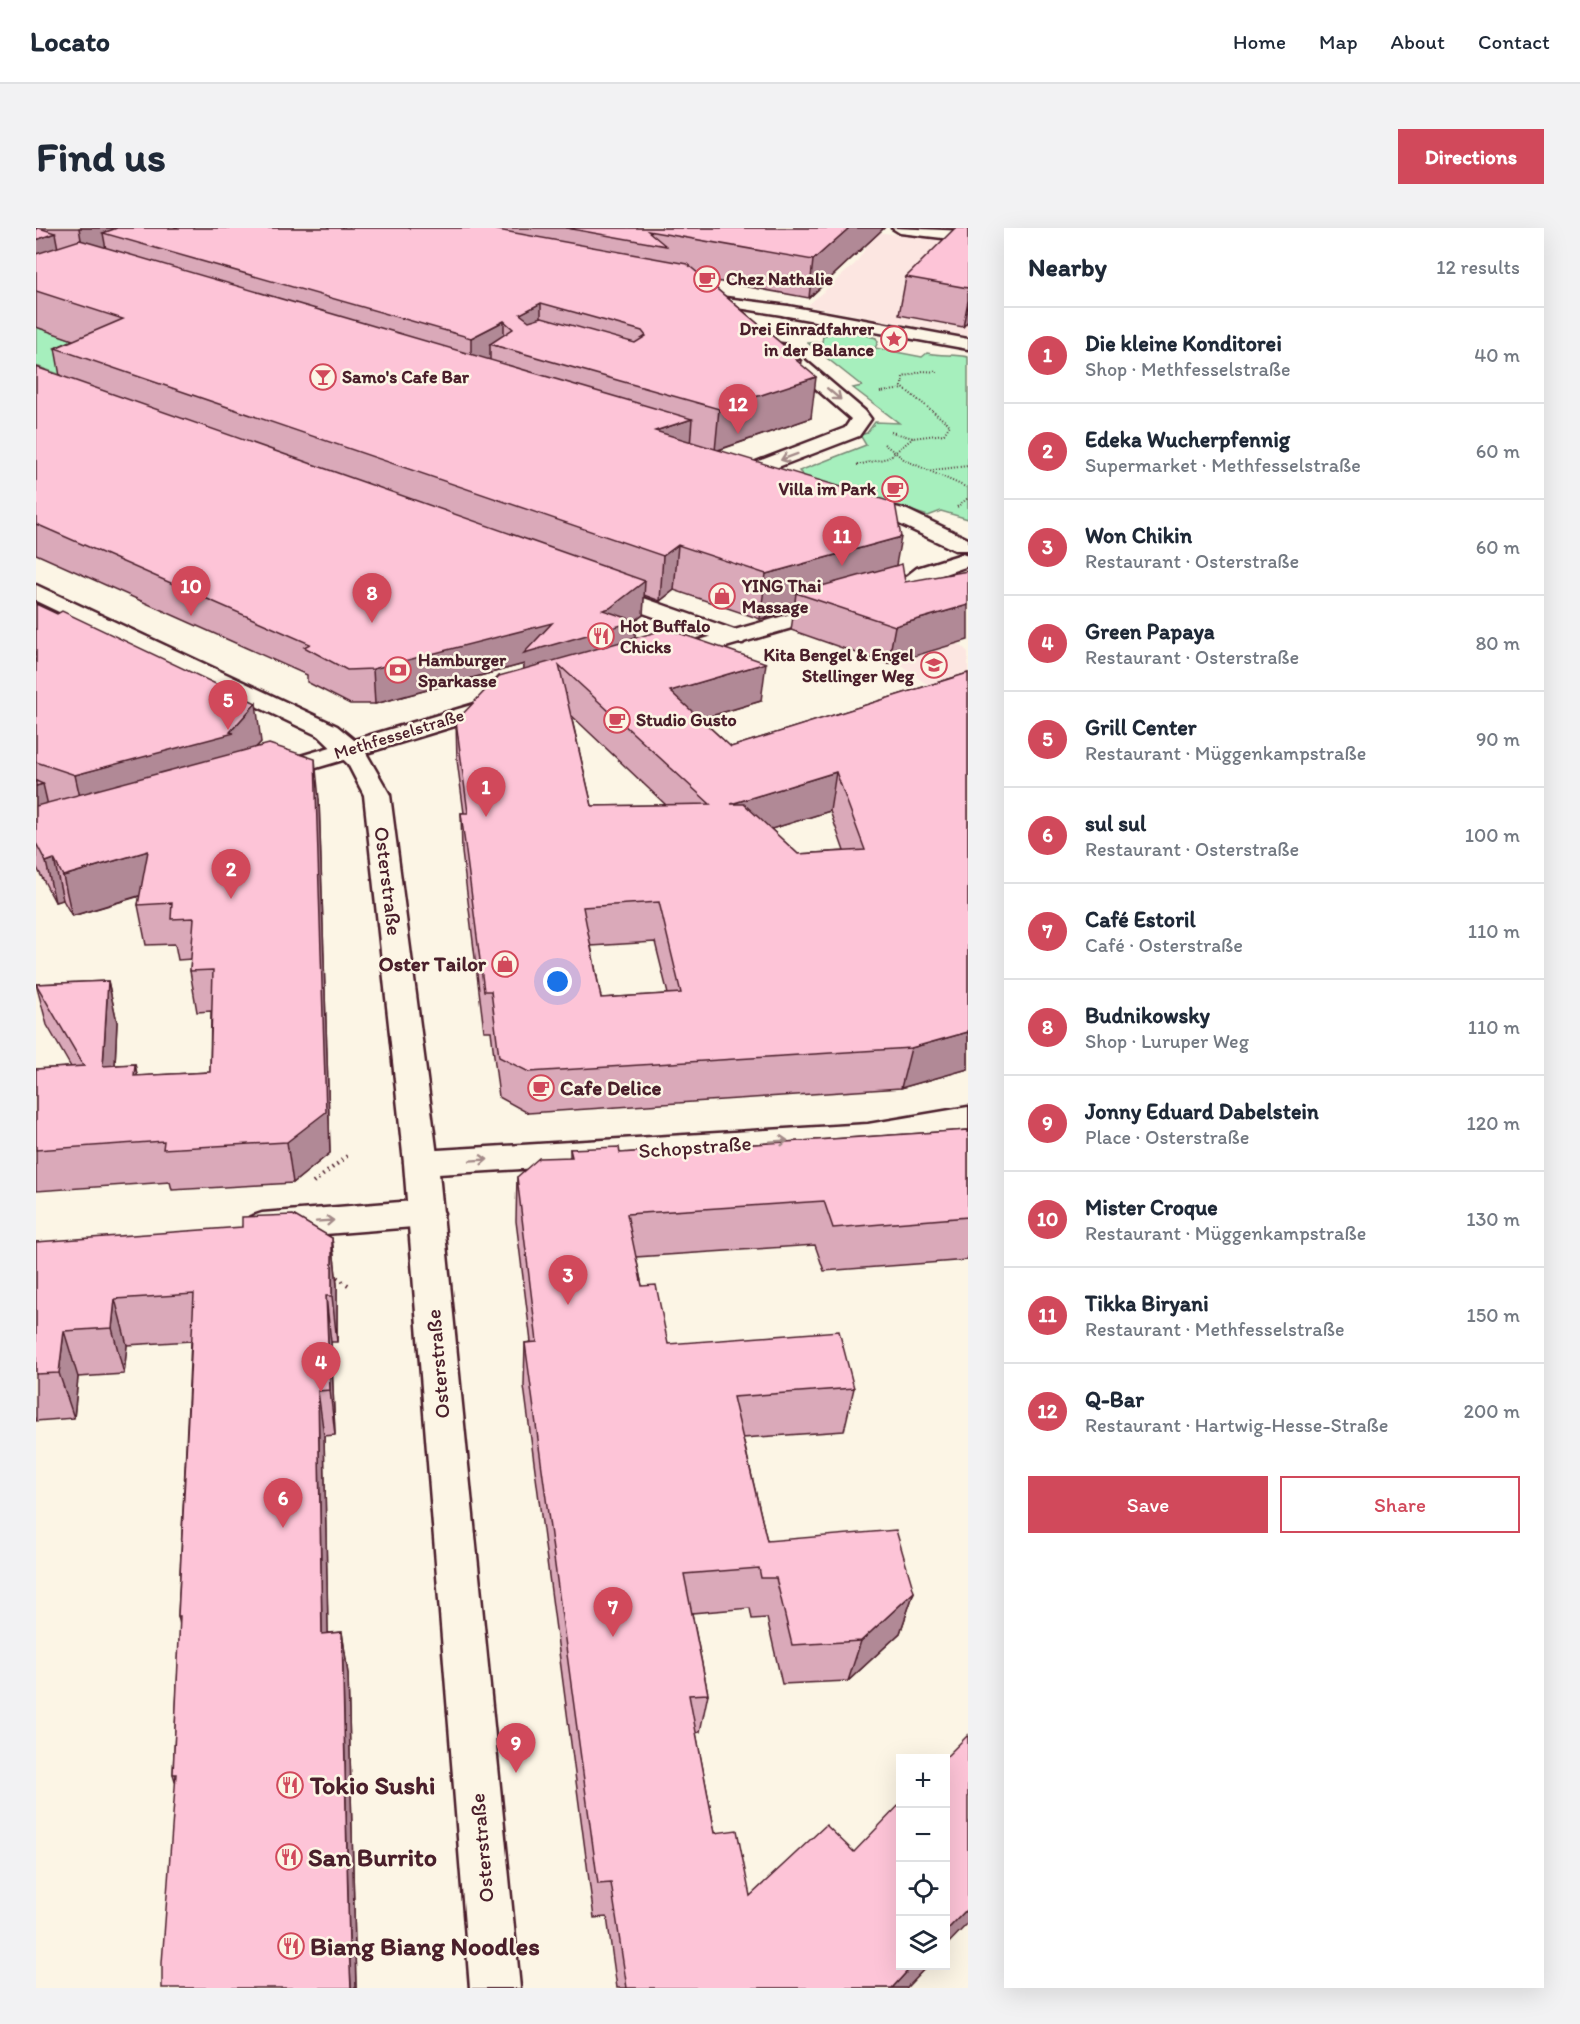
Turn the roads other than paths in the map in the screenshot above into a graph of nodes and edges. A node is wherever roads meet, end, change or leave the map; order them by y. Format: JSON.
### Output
{"nodes":[{"id":1,"x":900,"y":228,"type":"edge"},
{"id":2,"x":968,"y":236,"type":"edge"},
{"id":3,"x":719,"y":301,"type":"joint"},
{"id":4,"x":788,"y":312,"type":"joint"},
{"id":5,"x":748,"y":322,"type":"edge"},
{"id":6,"x":764,"y":335,"type":"edge"},
{"id":7,"x":968,"y":344,"type":"edge"},
{"id":8,"x":727,"y":464,"type":"edge"},
{"id":9,"x":750,"y":471,"type":"junction"},
{"id":10,"x":784,"y":481,"type":"edge"},
{"id":11,"x":830,"y":495,"type":"edge"},
{"id":12,"x":966,"y":559,"type":"edge"},
{"id":13,"x":582,"y":583,"type":"edge"},
{"id":14,"x":36,"y":592,"type":"edge"},
{"id":15,"x":735,"y":638,"type":"junction"},
{"id":16,"x":652,"y":662,"type":"edge"},
{"id":17,"x":524,"y":698,"type":"edge"},
{"id":18,"x":351,"y":749,"type":"junction"},
{"id":19,"x":248,"y":781,"type":"edge"},
{"id":20,"x":968,"y":1119,"type":"edge"},
{"id":21,"x":421,"y":1163,"type":"junction"},
{"id":22,"x":426,"y":1214,"type":"junction"},
{"id":23,"x":232,"y":1228,"type":"edge"},
{"id":24,"x":495,"y":1988,"type":"edge"}],
"edges":[{"from":1,"to":2,"type":"street"},
{"from":3,"to":4,"type":"lane"},
{"from":3,"to":5,"type":"street"},
{"from":4,"to":7,"type":"street"},
{"from":6,"to":9,"type":"street","one_way":true},
{"from":8,"to":9,"type":"street"},
{"from":9,"to":10,"type":"street"},
{"from":11,"to":12,"type":"street"},
{"from":12,"to":15,"type":"street"},
{"from":13,"to":15,"type":"street"},
{"from":14,"to":18,"type":"street","name":"Osterstraße"},
{"from":15,"to":16,"type":"street"},
{"from":17,"to":18,"type":"street","name":"Methfesselstraße"},
{"from":18,"to":19,"type":"street","name":"Methfesselstraße"},
{"from":18,"to":21,"type":"street","name":"Osterstraße"},
{"from":21,"to":20,"type":"street","name":"Schopstraße","one_way":true},
{"from":21,"to":22,"type":"street","name":"Osterstraße"},
{"from":23,"to":22,"type":"street","one_way":true},
{"from":22,"to":24,"type":"street","name":"Osterstraße"}]}
